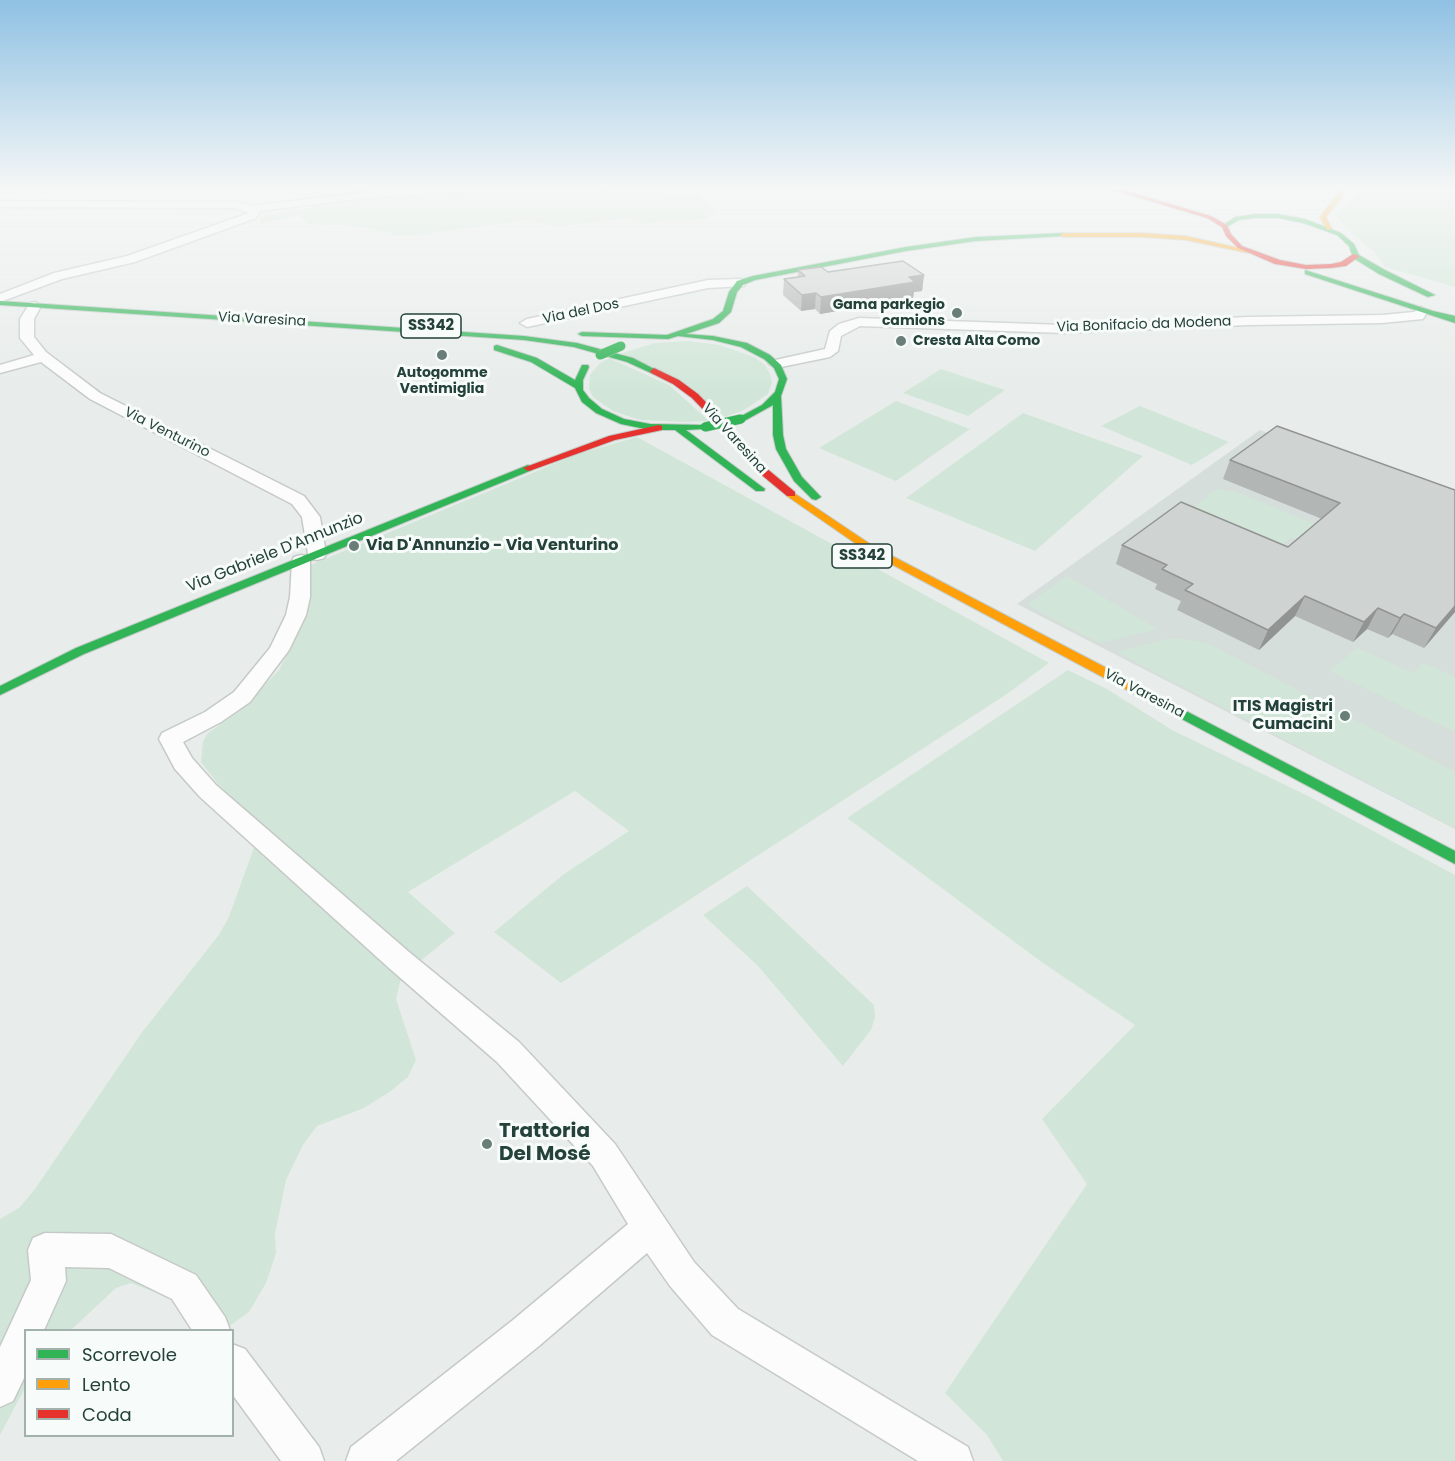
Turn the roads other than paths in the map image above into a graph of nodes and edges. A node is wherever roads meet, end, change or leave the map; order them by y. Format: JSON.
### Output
{"nodes":[{"id":1,"x":138,"y":256,"type":"edge"},
{"id":2,"x":862,"y":256,"type":"edge"},
{"id":3,"x":1262,"y":256,"type":"edge"},
{"id":4,"x":1356,"y":256,"type":"joint"},
{"id":5,"x":1278,"y":262,"type":"junction"},
{"id":6,"x":740,"y":283,"type":"junction"},
{"id":7,"x":0,"y":298,"type":"edge"},
{"id":8,"x":1442,"y":299,"type":"dead end"},
{"id":9,"x":0,"y":303,"type":"edge"},
{"id":10,"x":35,"y":306,"type":"junction"},
{"id":11,"x":1421,"y":311,"type":"junction"},
{"id":12,"x":727,"y":312,"type":"junction"},
{"id":13,"x":194,"y":316,"type":"junction"},
{"id":14,"x":1455,"y":320,"type":"edge"},
{"id":15,"x":527,"y":323,"type":"dead end"},
{"id":16,"x":668,"y":337,"type":"junction"},
{"id":17,"x":744,"y":345,"type":"junction"},
{"id":18,"x":44,"y":357,"type":"junction"},
{"id":19,"x":776,"y":364,"type":"junction"},
{"id":20,"x":0,"y":369,"type":"edge"},
{"id":21,"x":578,"y":386,"type":"junction"},
{"id":22,"x":777,"y":397,"type":"junction"},
{"id":23,"x":599,"y":411,"type":"junction"},
{"id":24,"x":659,"y":428,"type":"junction"},
{"id":25,"x":680,"y":429,"type":"junction"},
{"id":26,"x":566,"y":453,"type":"junction"},
{"id":27,"x":774,"y":500,"type":"dead end"},
{"id":28,"x":815,"y":528,"type":"dead end"},
{"id":29,"x":309,"y":557,"type":"junction"},
{"id":30,"x":1064,"y":652,"type":"junction"},
{"id":31,"x":3,"y":685,"type":"edge"},
{"id":32,"x":1455,"y":858,"type":"edge"},
{"id":33,"x":650,"y":1228,"type":"junction"},
{"id":34,"x":27,"y":1329,"type":"edge"},
{"id":35,"x":211,"y":1329,"type":"edge"},
{"id":36,"x":24,"y":1335,"type":"edge"},
{"id":37,"x":234,"y":1365,"type":"edge"},
{"id":38,"x":0,"y":1388,"type":"edge"},
{"id":39,"x":305,"y":1461,"type":"edge"},
{"id":40,"x":365,"y":1461,"type":"edge"},
{"id":41,"x":954,"y":1461,"type":"edge"}],
"edges":[{"from":1,"to":7,"type":"street"},
{"from":2,"to":6,"type":"main road","name":"Via del Dos"},
{"from":3,"to":5,"type":"main road"},
{"from":4,"to":5,"type":"main road"},
{"from":4,"to":8,"type":"main road"},
{"from":5,"to":11,"type":"main road"},
{"from":6,"to":12,"type":"main road"},
{"from":6,"to":15,"type":"street","name":"Via del Dos"},
{"from":9,"to":10,"type":"main road","name":"Via Varesina"},
{"from":10,"to":13,"type":"main road","name":"Via Varesina"},
{"from":10,"to":18,"type":"street","name":"Via Venturino"},
{"from":11,"to":14,"type":"main road"},
{"from":11,"to":19,"type":"street","name":"Via Bonifacio da Modena"},
{"from":12,"to":16,"type":"main road"},
{"from":12,"to":17,"type":"main road"},
{"from":13,"to":16,"type":"main road","number":"SS342"},
{"from":13,"to":21,"type":"main road","number":"SS342"},
{"from":13,"to":30,"type":"main road","name":"Via Varesina"},
{"from":16,"to":17,"type":"main road"},
{"from":16,"to":21,"type":"main road","bridge":true},
{"from":17,"to":19,"type":"main road"},
{"from":18,"to":20,"type":"street"},
{"from":18,"to":29,"type":"street","name":"Via Venturino"},
{"from":19,"to":22,"type":"main road"},
{"from":21,"to":23,"type":"main road"},
{"from":22,"to":25,"type":"main road","bridge":true},
{"from":22,"to":30,"type":"main road","number":"SS342"},
{"from":23,"to":24,"type":"main road"},
{"from":23,"to":26,"type":"main road","name":"Via Gabriele D'Annunzio"},
{"from":24,"to":25,"type":"main road"},
{"from":24,"to":26,"type":"main road","name":"Via Gabriele D'Annunzio"},
{"from":25,"to":27,"type":"main road"},
{"from":26,"to":29,"type":"main road","name":"Via Gabriele D'Annunzio"},
{"from":28,"to":30,"type":"main road","number":"SS342"},
{"from":29,"to":31,"type":"main road","name":"Via Gabriele D'Annunzio"},
{"from":29,"to":33,"type":"street","name":"Via Venturino"},
{"from":30,"to":32,"type":"main road","name":"Via Varesina"},
{"from":33,"to":40,"type":"street"},
{"from":33,"to":41,"type":"street"},
{"from":34,"to":35,"type":"street"},
{"from":36,"to":38,"type":"street"},
{"from":37,"to":39,"type":"street"}]}
